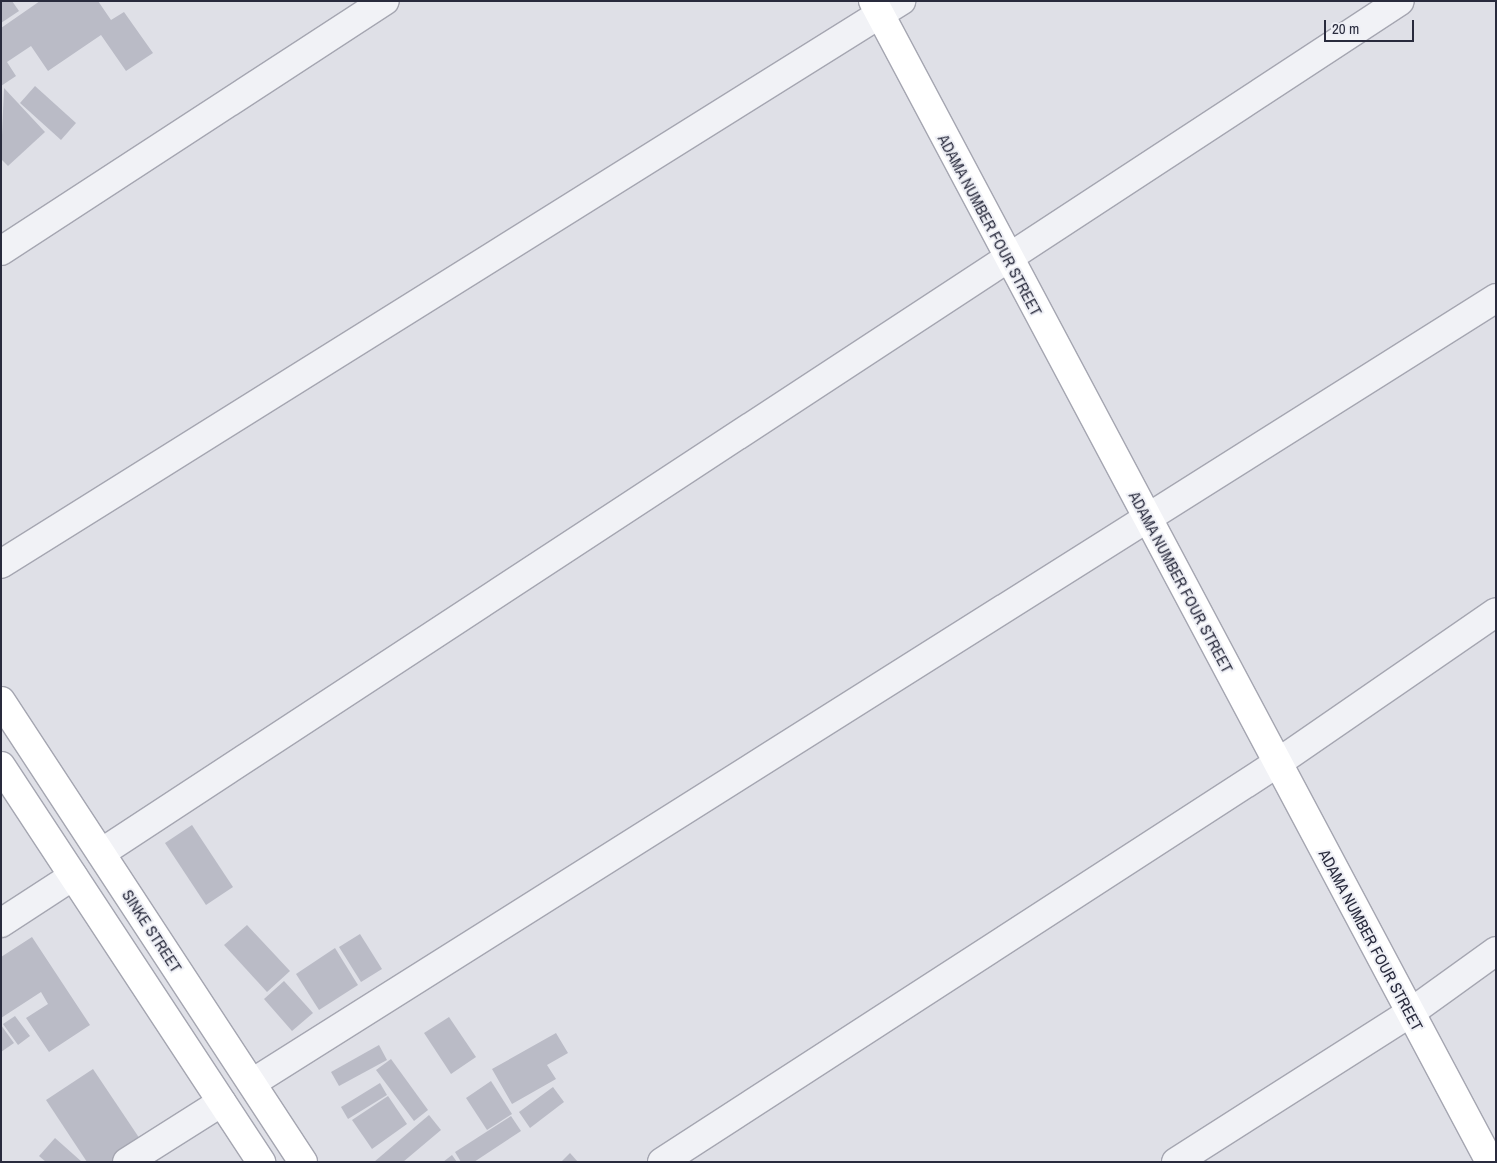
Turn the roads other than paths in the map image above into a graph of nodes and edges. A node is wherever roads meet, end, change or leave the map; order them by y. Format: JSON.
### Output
{"nodes":[{"id":1,"x":385,"y":1,"type":"edge"},
{"id":2,"x":1400,"y":1,"type":"edge"},
{"id":3,"x":885,"y":6,"type":"edge"},
{"id":4,"x":1,"y":251,"type":"edge"},
{"id":5,"x":1007,"y":258,"type":"junction"},
{"id":6,"x":1496,"y":298,"type":"edge"},
{"id":7,"x":1148,"y":517,"type":"junction"},
{"id":8,"x":1,"y":564,"type":"edge"},
{"id":9,"x":1496,"y":612,"type":"edge"},
{"id":10,"x":1,"y":701,"type":"edge"},
{"id":11,"x":1276,"y":764,"type":"junction"},
{"id":12,"x":1,"y":766,"type":"edge"},
{"id":13,"x":101,"y":853,"type":"junction"},
{"id":14,"x":74,"y":876,"type":"junction"},
{"id":15,"x":1,"y":923,"type":"edge"},
{"id":16,"x":1496,"y":951,"type":"edge"},
{"id":17,"x":1410,"y":1013,"type":"junction"},
{"id":18,"x":252,"y":1083,"type":"junction"},
{"id":19,"x":222,"y":1102,"type":"junction"},
{"id":20,"x":127,"y":1162,"type":"edge"},
{"id":21,"x":261,"y":1162,"type":"edge"},
{"id":22,"x":303,"y":1162,"type":"edge"},
{"id":23,"x":662,"y":1162,"type":"edge"},
{"id":24,"x":1176,"y":1162,"type":"edge"},
{"id":25,"x":1490,"y":1162,"type":"edge"}],
"edges":[{"from":1,"to":4,"type":"street"},
{"from":2,"to":5,"type":"street"},
{"from":3,"to":5,"type":"street","name":"ADAMA NUMBER FOUR STREET"},
{"from":3,"to":8,"type":"street"},
{"from":5,"to":7,"type":"street","name":"ADAMA NUMBER FOUR STREET"},
{"from":5,"to":13,"type":"street"},
{"from":6,"to":7,"type":"street"},
{"from":7,"to":11,"type":"street","name":"ADAMA NUMBER FOUR STREET"},
{"from":7,"to":18,"type":"street"},
{"from":9,"to":11,"type":"street"},
{"from":10,"to":13,"type":"street","name":"SINKE STREET"},
{"from":11,"to":17,"type":"street","name":"ADAMA NUMBER FOUR STREET"},
{"from":11,"to":23,"type":"street"},
{"from":12,"to":14,"type":"street"},
{"from":13,"to":18,"type":"street","name":"SINKE STREET"},
{"from":14,"to":15,"type":"street"},
{"from":14,"to":19,"type":"street"},
{"from":16,"to":17,"type":"street"},
{"from":17,"to":24,"type":"street"},
{"from":17,"to":25,"type":"street","name":"ADAMA NUMBER FOUR STREET"},
{"from":18,"to":22,"type":"street","name":"SINKE STREET"},
{"from":19,"to":20,"type":"street"},
{"from":19,"to":21,"type":"street"}]}
